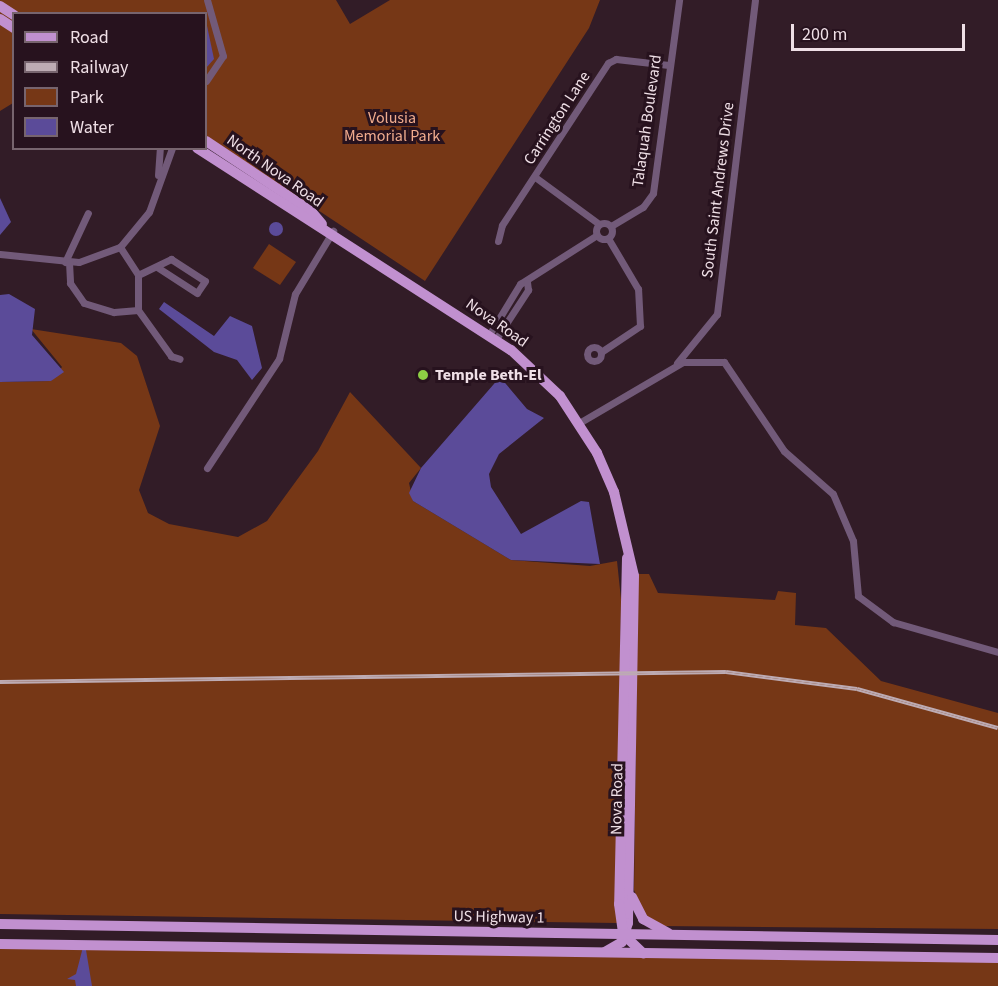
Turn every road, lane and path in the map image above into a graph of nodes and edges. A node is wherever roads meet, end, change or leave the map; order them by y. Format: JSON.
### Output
{"nodes":[{"id":1,"x":207,"y":0,"type":"edge"},
{"id":2,"x":679,"y":0,"type":"edge"},
{"id":3,"x":755,"y":0,"type":"edge"},
{"id":4,"x":669,"y":65,"type":"junction"},
{"id":5,"x":207,"y":80,"type":"edge"},
{"id":6,"x":207,"y":142,"type":"edge"},
{"id":7,"x":159,"y":150,"type":"edge"},
{"id":8,"x":171,"y":150,"type":"edge"},
{"id":9,"x":199,"y":150,"type":"edge"},
{"id":10,"x":536,"y":177,"type":"junction"},
{"id":11,"x":158,"y":178,"type":"junction"},
{"id":12,"x":88,"y":213,"type":"dead end"},
{"id":13,"x":599,"y":224,"type":"junction"},
{"id":14,"x":323,"y":225,"type":"junction"},
{"id":15,"x":611,"y":226,"type":"junction"},
{"id":16,"x":333,"y":231,"type":"junction"},
{"id":17,"x":597,"y":235,"type":"junction"},
{"id":18,"x":608,"y":237,"type":"junction"},
{"id":19,"x":498,"y":241,"type":"dead end"},
{"id":20,"x":120,"y":248,"type":"junction"},
{"id":21,"x":0,"y":254,"type":"edge"},
{"id":22,"x":67,"y":262,"type":"junction"},
{"id":23,"x":157,"y":267,"type":"junction"},
{"id":24,"x":138,"y":275,"type":"junction"},
{"id":25,"x":527,"y":282,"type":"junction"},
{"id":26,"x":506,"y":305,"type":"junction"},
{"id":27,"x":138,"y":310,"type":"junction"},
{"id":28,"x":514,"y":311,"type":"junction"},
{"id":29,"x":493,"y":337,"type":"junction"},
{"id":30,"x":601,"y":352,"type":"dead end"},
{"id":31,"x":180,"y":359,"type":"dead end"},
{"id":32,"x":674,"y":368,"type":"junction"},
{"id":33,"x":579,"y":423,"type":"junction"},
{"id":34,"x":207,"y":468,"type":"dead end"},
{"id":35,"x":628,"y":558,"type":"junction"},
{"id":36,"x":998,"y":652,"type":"edge"},
{"id":37,"x":631,"y":890,"type":"junction"},
{"id":38,"x":0,"y":924,"type":"edge"},
{"id":39,"x":32,"y":925,"type":"junction"},
{"id":40,"x":674,"y":935,"type":"junction"},
{"id":41,"x":625,"y":936,"type":"junction"},
{"id":42,"x":998,"y":940,"type":"edge"},
{"id":43,"x":0,"y":944,"type":"edge"},
{"id":44,"x":30,"y":944,"type":"junction"},
{"id":45,"x":605,"y":952,"type":"junction"},
{"id":46,"x":643,"y":953,"type":"junction"},
{"id":47,"x":998,"y":958,"type":"edge"}],
"edges":[{"from":1,"to":5,"type":"street"},
{"from":2,"to":4,"type":"street","name":"Talaquah Boulevard"},
{"from":3,"to":32,"type":"street","name":"South Saint Andrews Drive"},
{"from":4,"to":10,"type":"street","name":"Carrington Lane"},
{"from":4,"to":15,"type":"street","name":"Talaquah Boulevard"},
{"from":6,"to":14,"type":"main road","name":"North Nova Road"},
{"from":7,"to":11,"type":"street"},
{"from":8,"to":11,"type":"street"},
{"from":9,"to":14,"type":"main road","name":"North Nova Road"},
{"from":10,"to":13,"type":"street"},
{"from":10,"to":19,"type":"street","name":"Carrington Lane"},
{"from":11,"to":20,"type":"street"},
{"from":12,"to":22,"type":"street"},
{"from":13,"to":15,"type":"street"},
{"from":13,"to":17,"type":"street"},
{"from":14,"to":16,"type":"main road","name":"Nova Road"},
{"from":15,"to":18,"type":"street"},
{"from":16,"to":29,"type":"main road","name":"Nova Road"},
{"from":16,"to":34,"type":"street"},
{"from":17,"to":18,"type":"street"},
{"from":17,"to":25,"type":"street"},
{"from":18,"to":30,"type":"street"},
{"from":20,"to":22,"type":"street"},
{"from":20,"to":24,"type":"street"},
{"from":21,"to":22,"type":"street"},
{"from":22,"to":27,"type":"street"},
{"from":23,"to":23,"type":"street"},
{"from":23,"to":24,"type":"street"},
{"from":24,"to":27,"type":"street"},
{"from":25,"to":26,"type":"street"},
{"from":25,"to":28,"type":"street"},
{"from":26,"to":28,"type":"street"},
{"from":26,"to":29,"type":"street"},
{"from":27,"to":31,"type":"street"},
{"from":28,"to":29,"type":"street"},
{"from":29,"to":33,"type":"main road","name":"Nova Road"},
{"from":32,"to":33,"type":"street"},
{"from":32,"to":36,"type":"street"},
{"from":33,"to":35,"type":"main road","name":"Nova Road"},
{"from":35,"to":37,"type":"main road","name":"Nova Road"},
{"from":35,"to":41,"type":"main road","name":"Nova Road"},
{"from":37,"to":40,"type":"main road"},
{"from":37,"to":41,"type":"main road","name":"Nova Road"},
{"from":38,"to":39,"type":"main road","name":"US Highway 1"},
{"from":39,"to":41,"type":"main road","name":"US Highway 1"},
{"from":39,"to":44,"type":"main road"},
{"from":40,"to":41,"type":"main road","name":"US Highway 1"},
{"from":40,"to":42,"type":"main road","name":"US Highway 1"},
{"from":41,"to":45,"type":"main road"},
{"from":41,"to":46,"type":"main road"},
{"from":43,"to":44,"type":"main road","name":"US Highway 1"},
{"from":44,"to":45,"type":"main road","name":"US Highway 1"},
{"from":45,"to":46,"type":"main road","name":"US Highway 1"},
{"from":46,"to":47,"type":"main road","name":"US Highway 1"}]}
